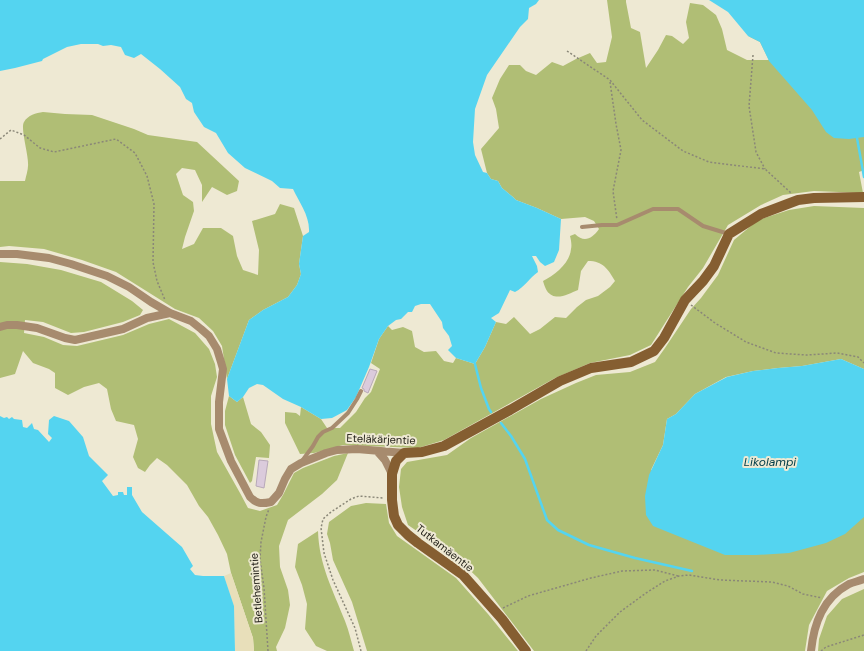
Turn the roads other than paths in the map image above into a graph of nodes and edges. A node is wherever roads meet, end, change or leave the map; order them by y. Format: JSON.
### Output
{"nodes":[{"id":1,"x":864,"y":197,"type":"edge"},
{"id":2,"x":582,"y":227,"type":"dead end"},
{"id":3,"x":729,"y":234,"type":"junction"},
{"id":4,"x":0,"y":254,"type":"edge"},
{"id":5,"x":170,"y":313,"type":"junction"},
{"id":6,"x":0,"y":327,"type":"edge"},
{"id":7,"x":361,"y":390,"type":"dead end"},
{"id":8,"x":376,"y":451,"type":"junction"},
{"id":9,"x":404,"y":453,"type":"junction"},
{"id":10,"x":301,"y":463,"type":"junction"},
{"id":11,"x":392,"y":474,"type":"junction"},
{"id":12,"x":864,"y":579,"type":"edge"},
{"id":13,"x":526,"y":651,"type":"edge"},
{"id":14,"x":811,"y":651,"type":"edge"}],
"edges":[{"from":1,"to":3,"type":"street"},
{"from":2,"to":3,"type":"lane"},
{"from":3,"to":9,"type":"street","name":"Eteläkärjentie"},
{"from":4,"to":5,"type":"street"},
{"from":5,"to":6,"type":"street"},
{"from":5,"to":10,"type":"street","name":"Eteläkärjentie"},
{"from":7,"to":10,"type":"lane"},
{"from":8,"to":9,"type":"street","name":"Eteläkärjentie"},
{"from":8,"to":10,"type":"street","name":"Eteläkärjentie"},
{"from":8,"to":11,"type":"street"},
{"from":9,"to":11,"type":"street","name":"Tutkamäentie"},
{"from":11,"to":13,"type":"street","name":"Tutkamäentie"},
{"from":12,"to":14,"type":"street"}]}
